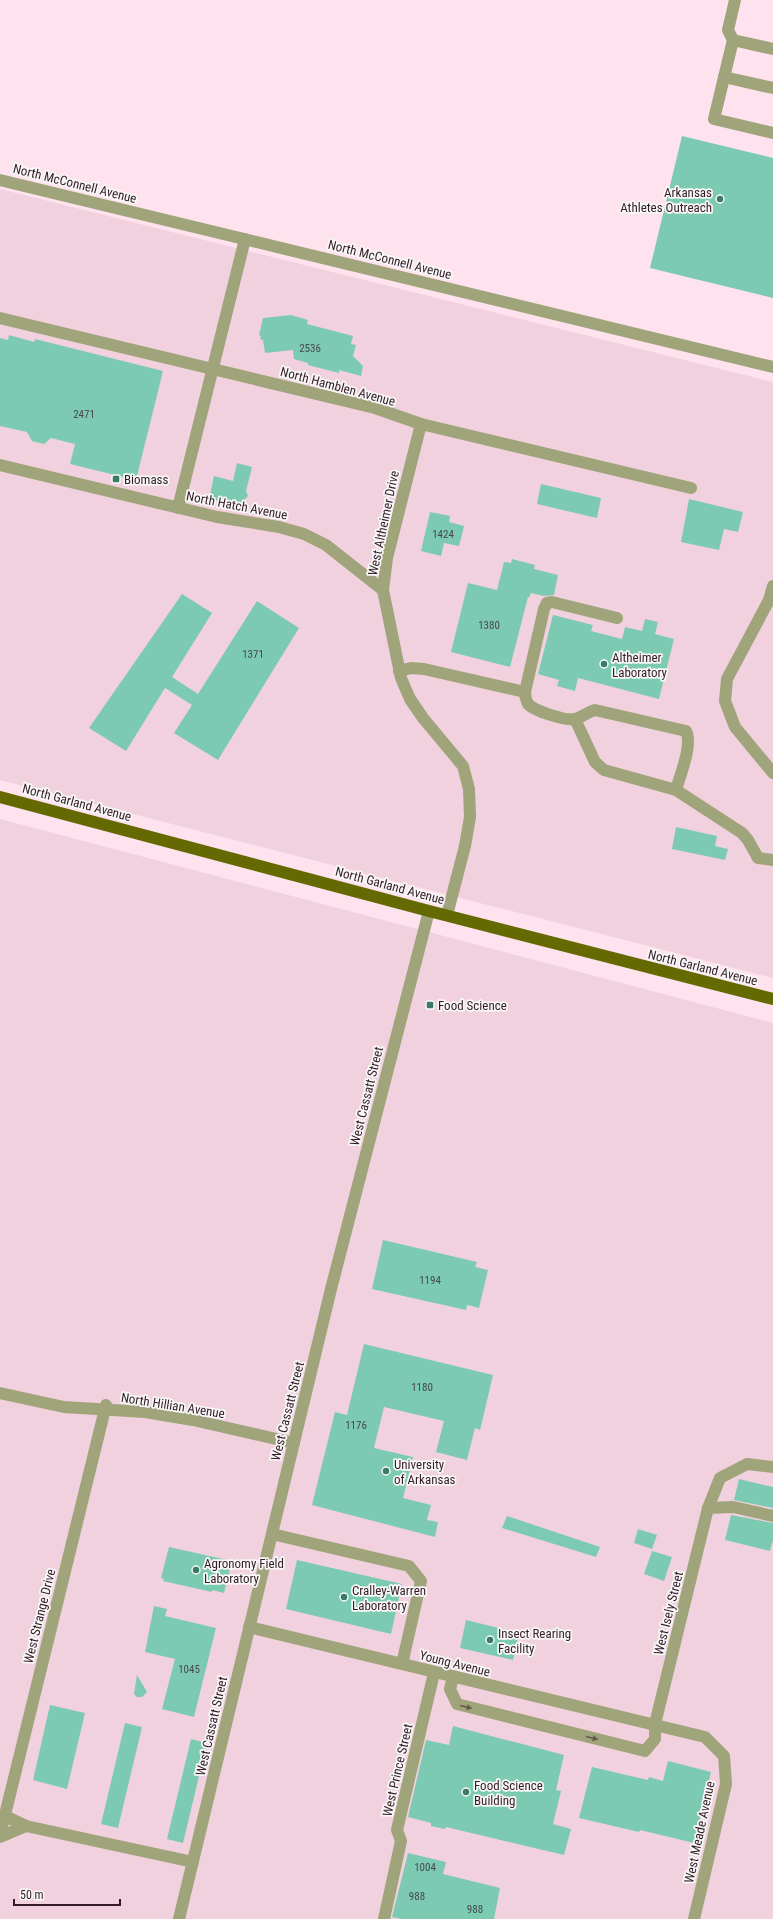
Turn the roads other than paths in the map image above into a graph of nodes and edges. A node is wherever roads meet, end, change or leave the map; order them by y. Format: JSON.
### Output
{"nodes":[{"id":1,"x":735,"y":0,"type":"edge"},
{"id":2,"x":733,"y":40,"type":"junction"},
{"id":3,"x":773,"y":49,"type":"edge"},
{"id":4,"x":724,"y":77,"type":"junction"},
{"id":5,"x":773,"y":88,"type":"edge"},
{"id":6,"x":773,"y":132,"type":"edge"},
{"id":7,"x":0,"y":180,"type":"edge"},
{"id":8,"x":245,"y":239,"type":"junction"},
{"id":9,"x":0,"y":318,"type":"edge"},
{"id":10,"x":773,"y":366,"type":"edge"},
{"id":11,"x":213,"y":369,"type":"junction"},
{"id":12,"x":421,"y":424,"type":"junction"},
{"id":13,"x":0,"y":465,"type":"edge"},
{"id":14,"x":691,"y":488,"type":"dead end"},
{"id":15,"x":178,"y":508,"type":"junction"},
{"id":16,"x":773,"y":586,"type":"edge"},
{"id":17,"x":383,"y":590,"type":"junction"},
{"id":18,"x":617,"y":618,"type":"dead end"},
{"id":19,"x":399,"y":671,"type":"junction"},
{"id":20,"x":525,"y":692,"type":"junction"},
{"id":21,"x":575,"y":719,"type":"junction"},
{"id":22,"x":773,"y":773,"type":"edge"},
{"id":23,"x":676,"y":790,"type":"junction"},
{"id":24,"x":0,"y":797,"type":"edge"},
{"id":25,"x":773,"y":860,"type":"edge"},
{"id":26,"x":429,"y":911,"type":"junction"},
{"id":27,"x":447,"y":915,"type":"junction"},
{"id":28,"x":773,"y":999,"type":"edge"},
{"id":29,"x":0,"y":1393,"type":"edge"},
{"id":30,"x":105,"y":1407,"type":"junction"},
{"id":31,"x":294,"y":1443,"type":"junction"},
{"id":32,"x":773,"y":1467,"type":"edge"},
{"id":33,"x":708,"y":1508,"type":"junction"},
{"id":34,"x":773,"y":1516,"type":"edge"},
{"id":35,"x":272,"y":1534,"type":"junction"},
{"id":36,"x":249,"y":1627,"type":"junction"},
{"id":37,"x":402,"y":1664,"type":"junction"},
{"id":38,"x":434,"y":1673,"type":"junction"},
{"id":39,"x":453,"y":1677,"type":"junction"},
{"id":40,"x":655,"y":1724,"type":"junction"},
{"id":41,"x":4,"y":1816,"type":"junction"},
{"id":42,"x":26,"y":1826,"type":"junction"},
{"id":43,"x":0,"y":1836,"type":"edge"},
{"id":44,"x":193,"y":1862,"type":"junction"},
{"id":45,"x":179,"y":1919,"type":"edge"},
{"id":46,"x":384,"y":1919,"type":"edge"},
{"id":47,"x":694,"y":1919,"type":"edge"}],
"edges":[{"from":1,"to":2,"type":"street"},
{"from":2,"to":3,"type":"street"},
{"from":2,"to":4,"type":"street"},
{"from":4,"to":5,"type":"street"},
{"from":4,"to":6,"type":"street"},
{"from":7,"to":8,"type":"street","name":"North McConnell Avenue"},
{"from":8,"to":10,"type":"street","name":"North McConnell Avenue"},
{"from":8,"to":11,"type":"street"},
{"from":9,"to":11,"type":"street","name":"North Hamblen Avenue"},
{"from":11,"to":12,"type":"street","name":"North Hamblen Avenue"},
{"from":11,"to":15,"type":"street"},
{"from":12,"to":14,"type":"street","name":"North Hamblen Avenue"},
{"from":12,"to":17,"type":"street","name":"West Altheimer Drive"},
{"from":13,"to":15,"type":"street","name":"North Hatch Avenue"},
{"from":15,"to":17,"type":"street","name":"North Hatch Avenue"},
{"from":16,"to":22,"type":"street"},
{"from":17,"to":19,"type":"street","name":"West Altheimer Drive"},
{"from":18,"to":20,"type":"street"},
{"from":19,"to":20,"type":"street"},
{"from":19,"to":27,"type":"street","name":"West Altheimer Drive"},
{"from":20,"to":21,"type":"street"},
{"from":21,"to":23,"type":"street"},
{"from":21,"to":23,"type":"street"},
{"from":23,"to":25,"type":"street"},
{"from":24,"to":26,"type":"main road","name":"North Garland Avenue"},
{"from":26,"to":27,"type":"main road","name":"North Garland Avenue"},
{"from":26,"to":31,"type":"street","name":"West Cassatt Street"},
{"from":27,"to":28,"type":"main road","name":"North Garland Avenue"},
{"from":29,"to":30,"type":"street","name":"North Hillian Avenue"},
{"from":30,"to":31,"type":"street","name":"North Hillian Avenue"},
{"from":30,"to":41,"type":"street","name":"West Strange Drive"},
{"from":31,"to":35,"type":"street","name":"West Cassatt Street"},
{"from":32,"to":33,"type":"street","name":"West Isely Street"},
{"from":33,"to":34,"type":"street"},
{"from":33,"to":40,"type":"street","name":"West Isely Street"},
{"from":35,"to":36,"type":"street","name":"West Cassatt Street"},
{"from":35,"to":37,"type":"street"},
{"from":36,"to":37,"type":"street","name":"Young Avenue"},
{"from":36,"to":44,"type":"street","name":"West Cassatt Street"},
{"from":37,"to":38,"type":"street","name":"Young Avenue"},
{"from":38,"to":39,"type":"street","name":"Young Avenue"},
{"from":38,"to":46,"type":"street","name":"West Prince Street"},
{"from":39,"to":40,"type":"street","name":"Young Avenue"},
{"from":39,"to":40,"type":"street","name":"West Isely Street","one_way":true},
{"from":40,"to":47,"type":"street","name":"West Meade Avenue"},
{"from":41,"to":42,"type":"street"},
{"from":41,"to":43,"type":"street","name":"West Strange Drive"},
{"from":42,"to":43,"type":"street"},
{"from":42,"to":44,"type":"street"},
{"from":44,"to":45,"type":"street","name":"West Cassatt Street"}]}
